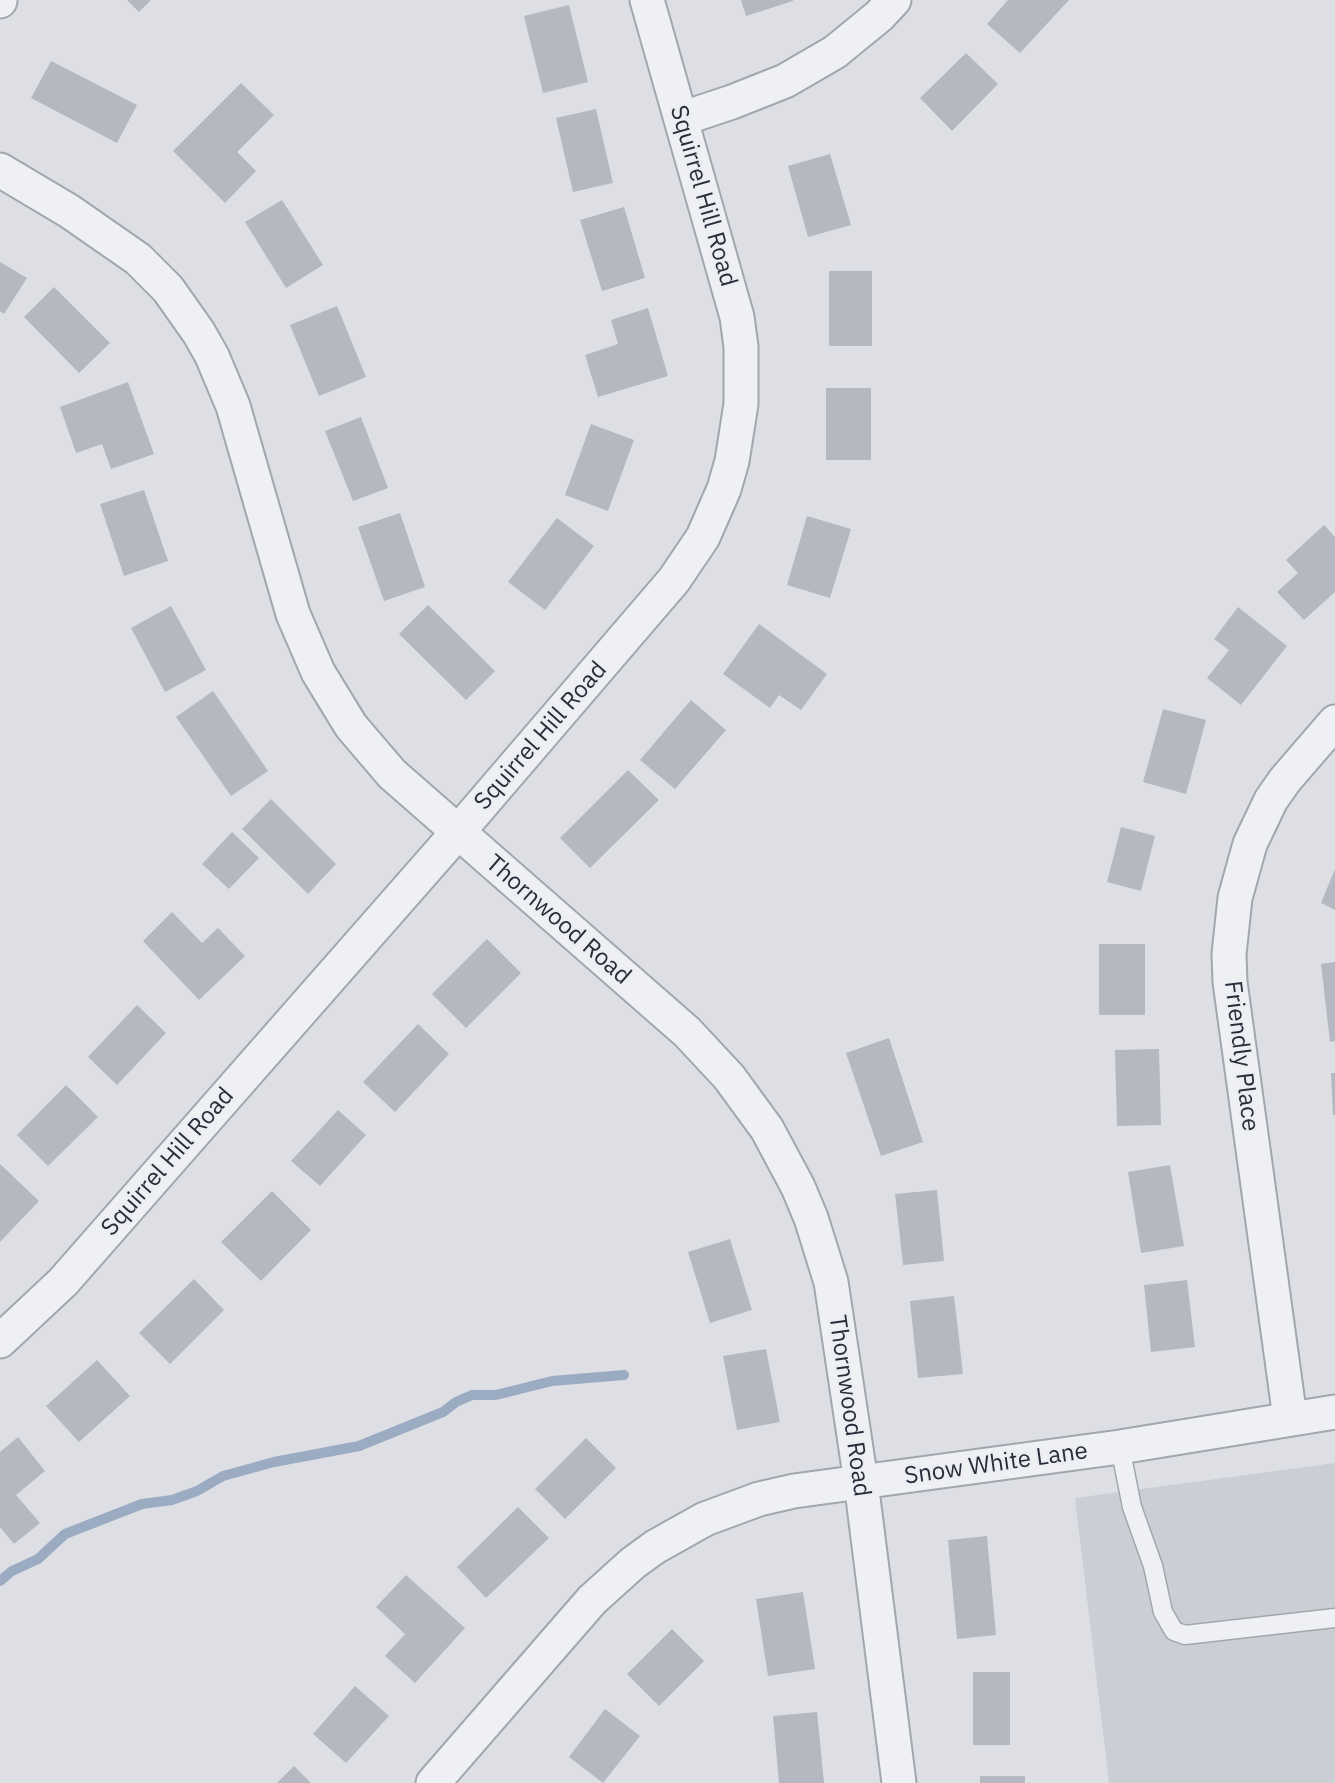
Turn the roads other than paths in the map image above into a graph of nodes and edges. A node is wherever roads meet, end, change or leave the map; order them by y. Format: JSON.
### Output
{"nodes":[{"id":1,"x":647,"y":0,"type":"edge"},
{"id":2,"x":894,"y":0,"type":"edge"},
{"id":3,"x":681,"y":119,"type":"junction"},
{"id":4,"x":0,"y":170,"type":"edge"},
{"id":5,"x":1335,"y":722,"type":"edge"},
{"id":6,"x":458,"y":832,"type":"junction"},
{"id":7,"x":0,"y":1341,"type":"edge"},
{"id":8,"x":1335,"y":1412,"type":"edge"},
{"id":9,"x":1290,"y":1418,"type":"junction"},
{"id":10,"x":1120,"y":1447,"type":"junction"},
{"id":11,"x":861,"y":1482,"type":"junction"},
{"id":12,"x":1335,"y":1618,"type":"edge"},
{"id":13,"x":433,"y":1783,"type":"edge"},
{"id":14,"x":899,"y":1783,"type":"edge"}],
"edges":[{"from":1,"to":3,"type":"street","name":"Squirrel Hill Road"},
{"from":2,"to":3,"type":"street"},
{"from":3,"to":6,"type":"street","name":"Squirrel Hill Road"},
{"from":4,"to":6,"type":"street","name":"Thornwood Road"},
{"from":5,"to":9,"type":"street","name":"Friendly Place"},
{"from":6,"to":7,"type":"street","name":"Squirrel Hill Road"},
{"from":6,"to":11,"type":"street","name":"Thornwood Road"},
{"from":8,"to":9,"type":"street","name":"Snow White Lane"},
{"from":9,"to":10,"type":"street","name":"Snow White Lane"},
{"from":10,"to":11,"type":"street","name":"Snow White Lane"},
{"from":10,"to":12,"type":"lane"},
{"from":11,"to":13,"type":"street","name":"Snow White Lane"},
{"from":11,"to":14,"type":"street","name":"Thornwood Road"}]}
